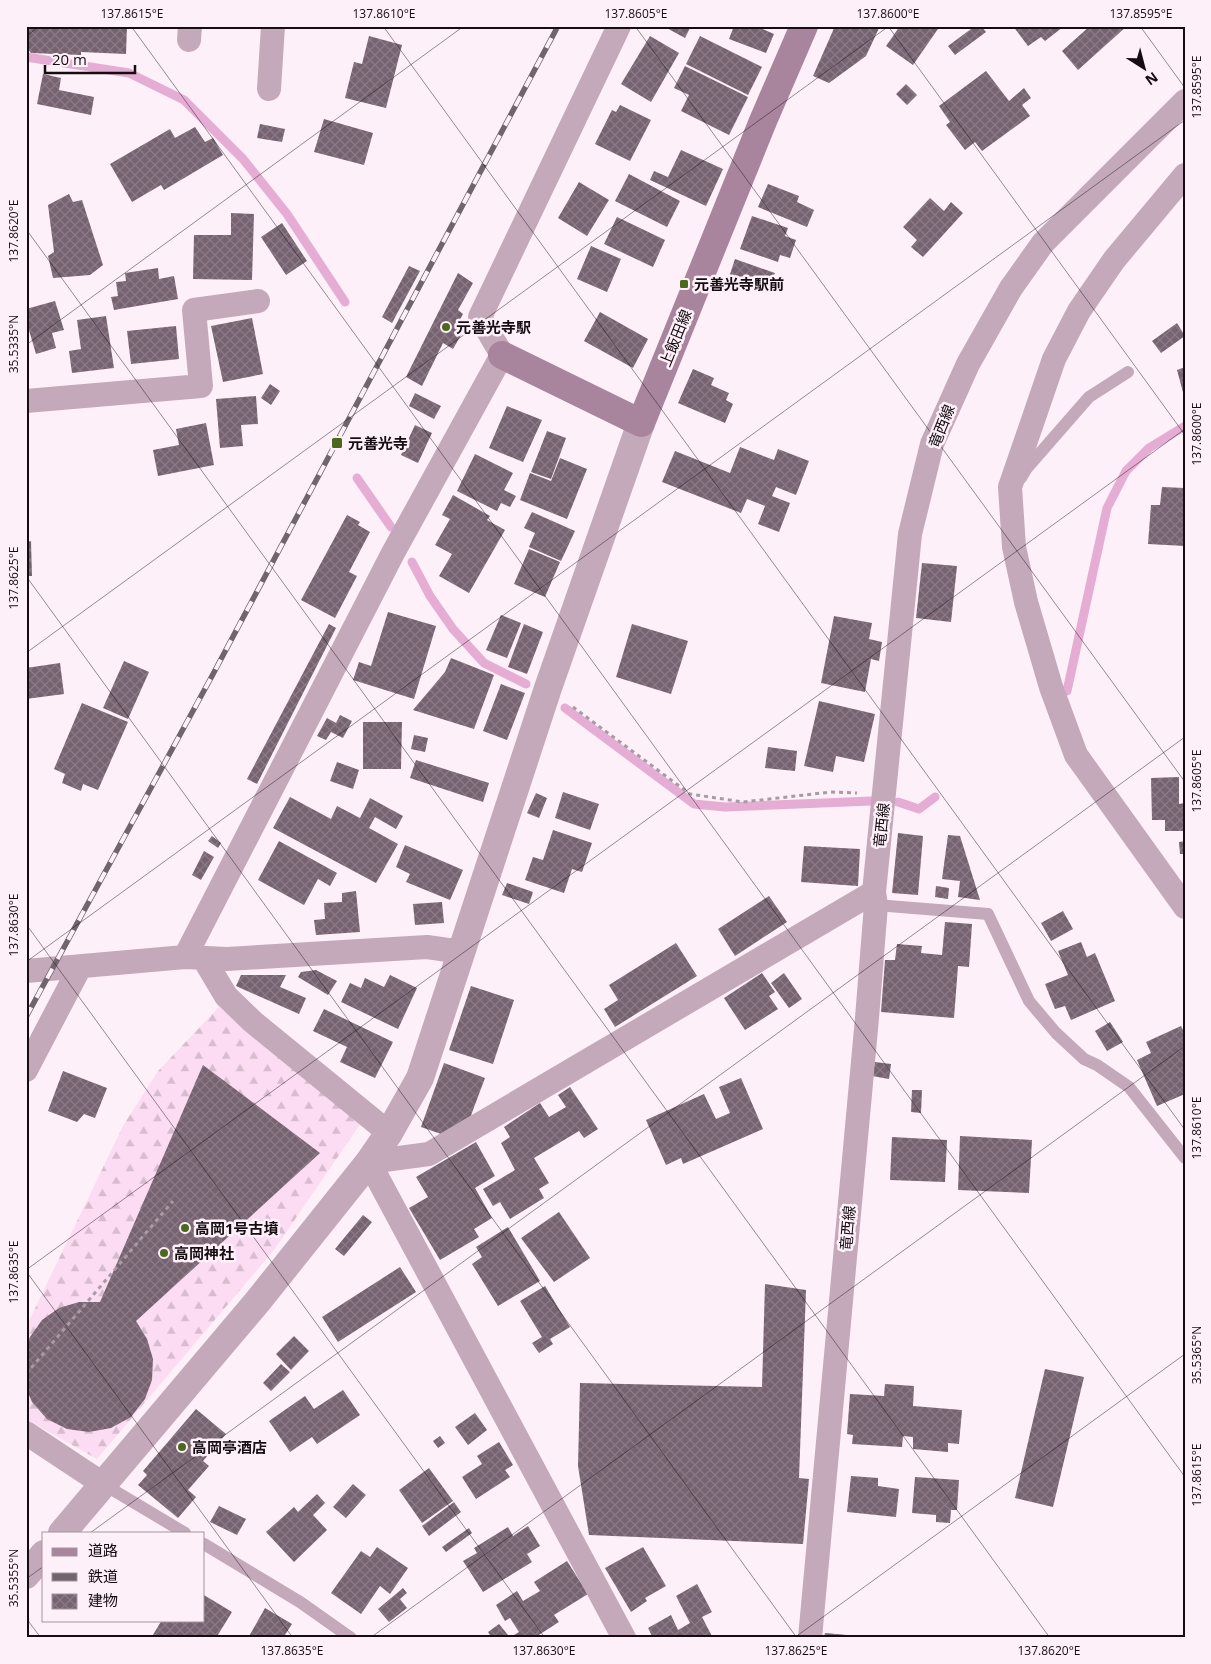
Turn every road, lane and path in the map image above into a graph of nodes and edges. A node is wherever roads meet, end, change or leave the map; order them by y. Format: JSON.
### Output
{"nodes":[{"id":1,"x":273,"y":26,"type":"edge"},
{"id":2,"x":619,"y":26,"type":"edge"},
{"id":3,"x":804,"y":26,"type":"edge"},
{"id":4,"x":269,"y":89,"type":"dead end"},
{"id":5,"x":1185,"y":101,"type":"edge"},
{"id":6,"x":1185,"y":175,"type":"edge"},
{"id":7,"x":258,"y":301,"type":"dead end"},
{"id":8,"x":502,"y":355,"type":"junction"},
{"id":9,"x":1128,"y":372,"type":"dead end"},
{"id":10,"x":26,"y":401,"type":"edge"},
{"id":11,"x":641,"y":423,"type":"junction"},
{"id":12,"x":1011,"y":498,"type":"junction"},
{"id":13,"x":548,"y":688,"type":"junction"},
{"id":14,"x":885,"y":793,"type":"junction"},
{"id":15,"x":875,"y":898,"type":"junction"},
{"id":16,"x":1185,"y":908,"type":"edge"},
{"id":17,"x":462,"y":952,"type":"junction"},
{"id":18,"x":195,"y":958,"type":"junction"},
{"id":19,"x":80,"y":967,"type":"junction"},
{"id":20,"x":26,"y":971,"type":"edge"},
{"id":21,"x":26,"y":1070,"type":"edge"},
{"id":22,"x":389,"y":1133,"type":"junction"},
{"id":23,"x":1185,"y":1158,"type":"edge"},
{"id":24,"x":369,"y":1162,"type":"junction"},
{"id":25,"x":173,"y":1201,"type":"dead end"},
{"id":26,"x":26,"y":1374,"type":"edge"},
{"id":27,"x":26,"y":1433,"type":"edge"},
{"id":28,"x":103,"y":1484,"type":"junction"},
{"id":29,"x":63,"y":1532,"type":"edge"},
{"id":30,"x":183,"y":1532,"type":"edge"},
{"id":31,"x":205,"y":1545,"type":"edge"},
{"id":32,"x":42,"y":1556,"type":"edge"},
{"id":33,"x":26,"y":1575,"type":"edge"},
{"id":34,"x":351,"y":1638,"type":"edge"},
{"id":35,"x":624,"y":1638,"type":"edge"},
{"id":36,"x":810,"y":1638,"type":"edge"}],
"edges":[{"from":1,"to":4,"type":"street"},
{"from":2,"to":8,"type":"street"},
{"from":3,"to":11,"type":"main road","name":"上飯田線"},
{"from":5,"to":14,"type":"street","name":"竜西線"},
{"from":6,"to":12,"type":"street"},
{"from":7,"to":10,"type":"street"},
{"from":8,"to":11,"type":"main road"},
{"from":8,"to":18,"type":"street"},
{"from":9,"to":12,"type":"lane"},
{"from":11,"to":13,"type":"street"},
{"from":12,"to":16,"type":"street"},
{"from":13,"to":14,"type":"path"},
{"from":13,"to":17,"type":"street"},
{"from":14,"to":15,"type":"street","name":"竜西線"},
{"from":15,"to":23,"type":"lane"},
{"from":15,"to":24,"type":"street"},
{"from":15,"to":36,"type":"street","name":"竜西線"},
{"from":17,"to":18,"type":"street"},
{"from":17,"to":22,"type":"street"},
{"from":18,"to":19,"type":"street"},
{"from":18,"to":22,"type":"street"},
{"from":19,"to":20,"type":"street"},
{"from":19,"to":21,"type":"street"},
{"from":22,"to":24,"type":"street"},
{"from":24,"to":28,"type":"street"},
{"from":24,"to":35,"type":"street"},
{"from":25,"to":26,"type":"path"},
{"from":27,"to":28,"type":"street"},
{"from":28,"to":29,"type":"street"},
{"from":28,"to":30,"type":"lane"},
{"from":31,"to":34,"type":"lane"},
{"from":32,"to":33,"type":"street"}]}
